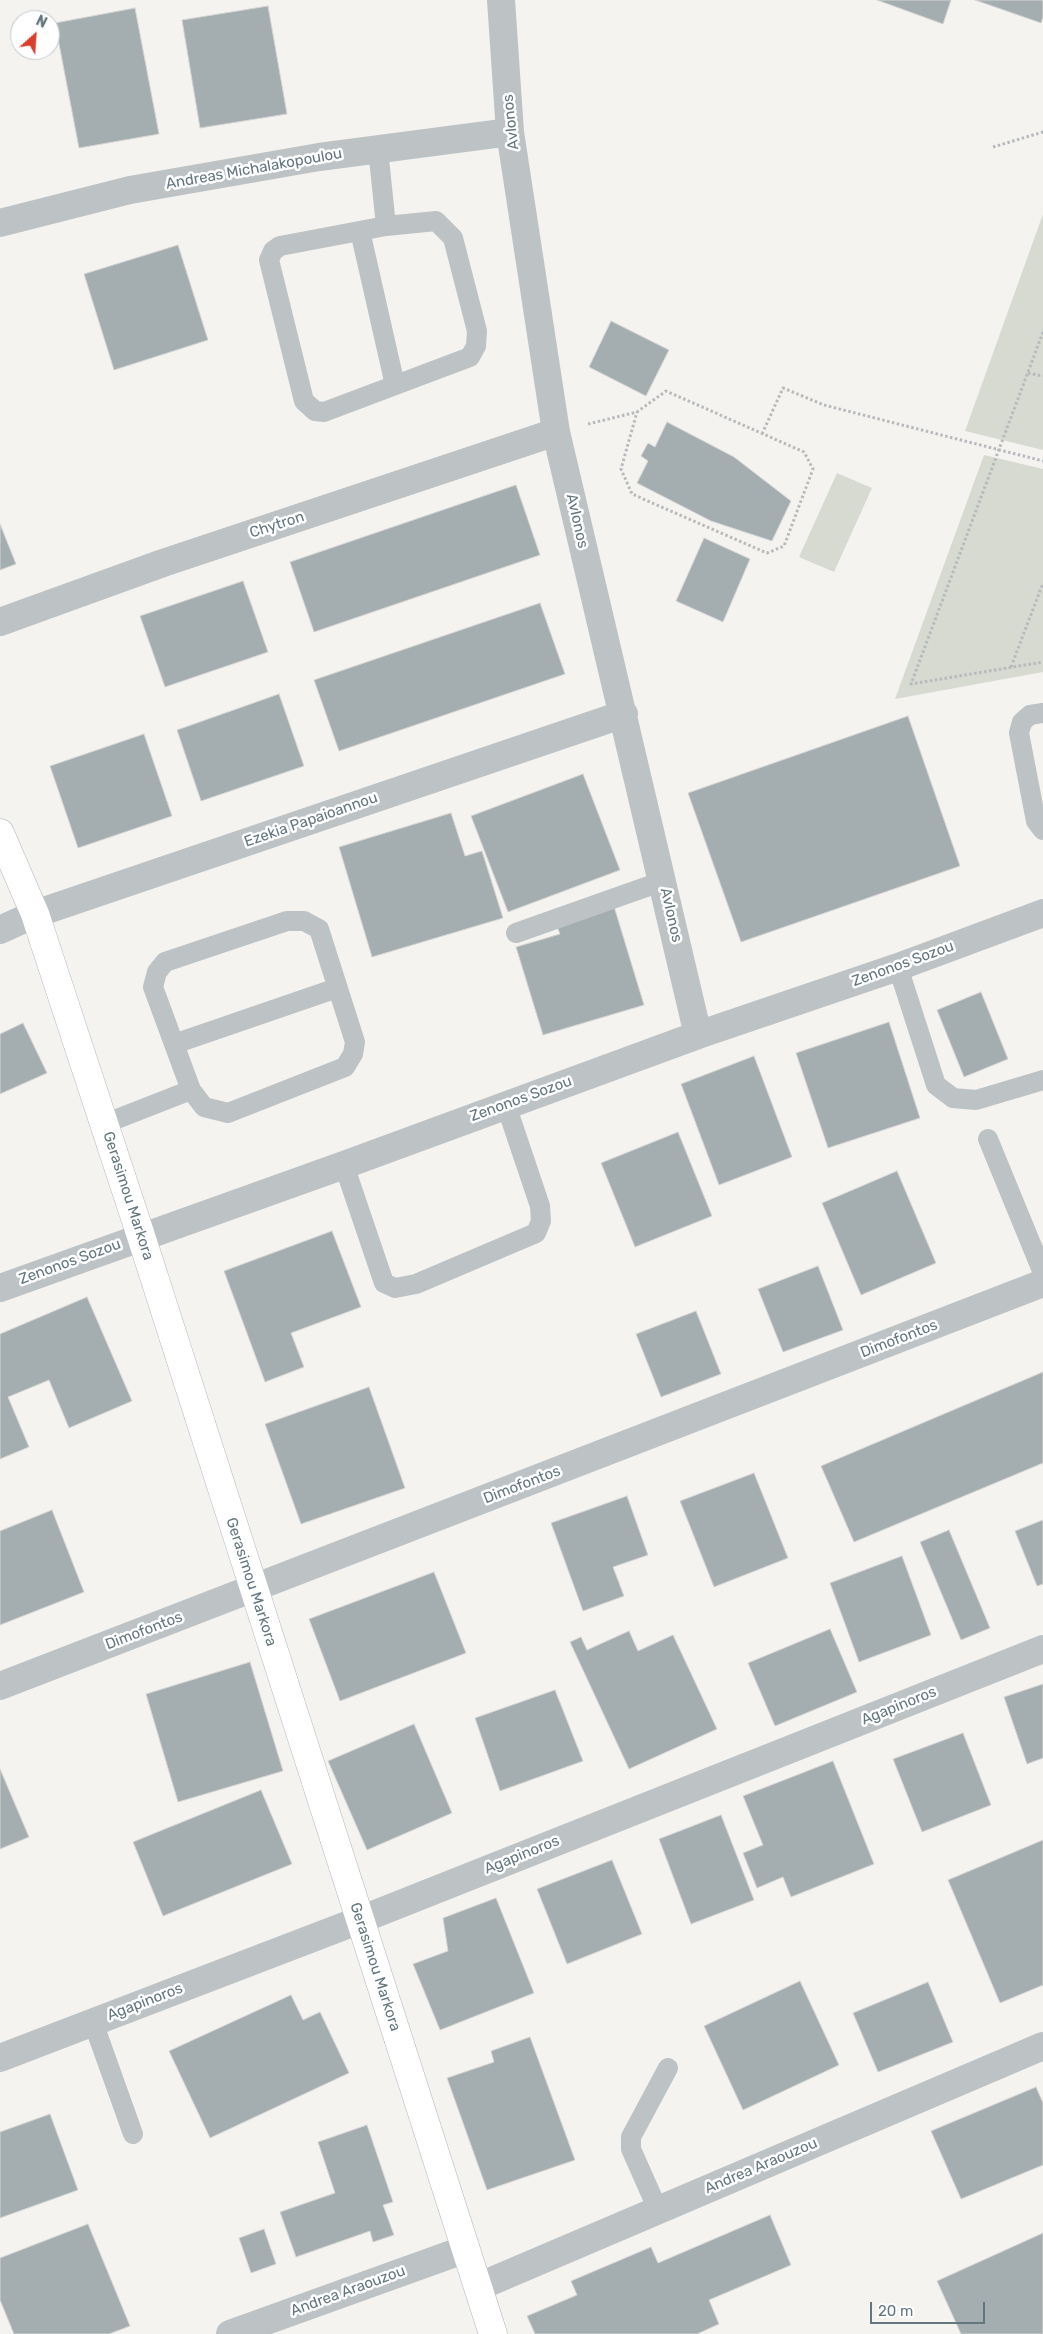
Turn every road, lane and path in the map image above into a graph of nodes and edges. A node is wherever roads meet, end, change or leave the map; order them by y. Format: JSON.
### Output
{"nodes":[{"id":1,"x":501,"y":0,"type":"edge"},
{"id":2,"x":510,"y":132,"type":"junction"},
{"id":3,"x":1043,"y":132,"type":"edge"},
{"id":4,"x":993,"y":147,"type":"dead end"},
{"id":5,"x":378,"y":149,"type":"junction"},
{"id":6,"x":0,"y":223,"type":"edge"},
{"id":7,"x":386,"y":226,"type":"junction"},
{"id":8,"x":360,"y":231,"type":"junction"},
{"id":9,"x":1043,"y":332,"type":"edge"},
{"id":10,"x":1028,"y":372,"type":"junction"},
{"id":11,"x":1043,"y":376,"type":"edge"},
{"id":12,"x":394,"y":385,"type":"junction"},
{"id":13,"x":636,"y":412,"type":"junction"},
{"id":14,"x":556,"y":432,"type":"junction"},
{"id":15,"x":762,"y":434,"type":"junction"},
{"id":16,"x":998,"y":451,"type":"junction"},
{"id":17,"x":1043,"y":461,"type":"edge"},
{"id":18,"x":1043,"y":584,"type":"edge"},
{"id":19,"x":0,"y":622,"type":"edge"},
{"id":20,"x":1043,"y":662,"type":"edge"},
{"id":21,"x":1011,"y":668,"type":"junction"},
{"id":22,"x":1043,"y":712,"type":"edge"},
{"id":23,"x":624,"y":714,"type":"junction"},
{"id":24,"x":1043,"y":830,"type":"edge"},
{"id":25,"x":0,"y":833,"type":"edge"},
{"id":26,"x":663,"y":882,"type":"junction"},
{"id":27,"x":1043,"y":913,"type":"edge"},
{"id":28,"x":35,"y":914,"type":"junction"},
{"id":29,"x":0,"y":930,"type":"edge"},
{"id":30,"x":516,"y":933,"type":"dead end"},
{"id":31,"x":898,"y":967,"type":"junction"},
{"id":32,"x":337,"y":988,"type":"junction"},
{"id":33,"x":698,"y":1035,"type":"junction"},
{"id":34,"x":174,"y":1044,"type":"junction"},
{"id":35,"x":1043,"y":1080,"type":"edge"},
{"id":36,"x":191,"y":1090,"type":"junction"},
{"id":37,"x":506,"y":1105,"type":"junction"},
{"id":38,"x":104,"y":1124,"type":"junction"},
{"id":39,"x":988,"y":1139,"type":"dead end"},
{"id":40,"x":344,"y":1165,"type":"junction"},
{"id":41,"x":141,"y":1236,"type":"junction"},
{"id":42,"x":1043,"y":1273,"type":"edge"},
{"id":43,"x":1043,"y":1283,"type":"edge"},
{"id":44,"x":0,"y":1288,"type":"edge"},
{"id":45,"x":254,"y":1590,"type":"junction"},
{"id":46,"x":1043,"y":1649,"type":"edge"},
{"id":47,"x":0,"y":1686,"type":"edge"},
{"id":48,"x":360,"y":1920,"type":"junction"},
{"id":49,"x":93,"y":2022,"type":"junction"},
{"id":50,"x":1043,"y":2046,"type":"edge"},
{"id":51,"x":0,"y":2058,"type":"edge"},
{"id":52,"x":668,"y":2068,"type":"dead end"},
{"id":53,"x":133,"y":2134,"type":"dead end"},
{"id":54,"x":658,"y":2210,"type":"junction"},
{"id":55,"x":466,"y":2249,"type":"junction"},
{"id":56,"x":478,"y":2287,"type":"junction"},
{"id":57,"x":230,"y":2334,"type":"edge"},
{"id":58,"x":493,"y":2334,"type":"edge"}],
"edges":[{"from":1,"to":2,"type":"street","name":"Avlonos"},
{"from":2,"to":5,"type":"street","name":"Andreas Michalakopoulou"},
{"from":2,"to":14,"type":"street","name":"Avlonos"},
{"from":3,"to":4,"type":"path"},
{"from":5,"to":6,"type":"street","name":"Andreas Michalakopoulou"},
{"from":5,"to":7,"type":"lane"},
{"from":7,"to":8,"type":"lane"},
{"from":7,"to":12,"type":"lane"},
{"from":8,"to":12,"type":"lane"},
{"from":8,"to":12,"type":"lane"},
{"from":9,"to":10,"type":"path"},
{"from":10,"to":11,"type":"path"},
{"from":10,"to":16,"type":"path"},
{"from":13,"to":14,"type":"path"},
{"from":13,"to":15,"type":"path"},
{"from":13,"to":15,"type":"path"},
{"from":14,"to":19,"type":"street","name":"Chytron"},
{"from":14,"to":23,"type":"street","name":"Avlonos"},
{"from":15,"to":16,"type":"path"},
{"from":16,"to":17,"type":"path"},
{"from":16,"to":21,"type":"path"},
{"from":18,"to":21,"type":"path"},
{"from":20,"to":21,"type":"path"},
{"from":22,"to":24,"type":"lane"},
{"from":23,"to":26,"type":"street","name":"Avlonos"},
{"from":23,"to":28,"type":"street","name":"Ezekia Papaioannou"},
{"from":25,"to":28,"type":"street","name":"Gerasimou Markora"},
{"from":26,"to":30,"type":"lane"},
{"from":26,"to":33,"type":"street","name":"Avlonos"},
{"from":27,"to":31,"type":"street","name":"Zenonos Sozou"},
{"from":28,"to":29,"type":"street","name":"Ezekia Papaioannou"},
{"from":28,"to":38,"type":"street","name":"Gerasimou Markora"},
{"from":31,"to":33,"type":"street","name":"Zenonos Sozou"},
{"from":31,"to":35,"type":"lane"},
{"from":32,"to":34,"type":"lane"},
{"from":32,"to":34,"type":"lane"},
{"from":32,"to":36,"type":"lane"},
{"from":33,"to":37,"type":"street","name":"Zenonos Sozou"},
{"from":34,"to":36,"type":"lane"},
{"from":36,"to":38,"type":"lane"},
{"from":37,"to":40,"type":"street","name":"Zenonos Sozou"},
{"from":37,"to":40,"type":"lane"},
{"from":38,"to":41,"type":"street","name":"Gerasimou Markora"},
{"from":39,"to":42,"type":"lane"},
{"from":40,"to":41,"type":"street","name":"Zenonos Sozou"},
{"from":41,"to":44,"type":"street","name":"Zenonos Sozou"},
{"from":41,"to":45,"type":"street","name":"Gerasimou Markora"},
{"from":43,"to":45,"type":"street","name":"Dimofontos"},
{"from":45,"to":47,"type":"street","name":"Dimofontos"},
{"from":45,"to":48,"type":"street","name":"Gerasimou Markora"},
{"from":46,"to":48,"type":"street","name":"Agapinoros"},
{"from":48,"to":49,"type":"street","name":"Agapinoros"},
{"from":48,"to":55,"type":"street","name":"Gerasimou Markora"},
{"from":49,"to":51,"type":"street","name":"Agapinoros"},
{"from":49,"to":53,"type":"lane"},
{"from":50,"to":54,"type":"street","name":"Andrea Araouzou"},
{"from":52,"to":54,"type":"lane"},
{"from":54,"to":56,"type":"street","name":"Andrea Araouzou"},
{"from":55,"to":56,"type":"street","name":"Gerasimou Markora"},
{"from":55,"to":57,"type":"street","name":"Andrea Araouzou"},
{"from":56,"to":58,"type":"street","name":"Gerasimou Markora"}]}
